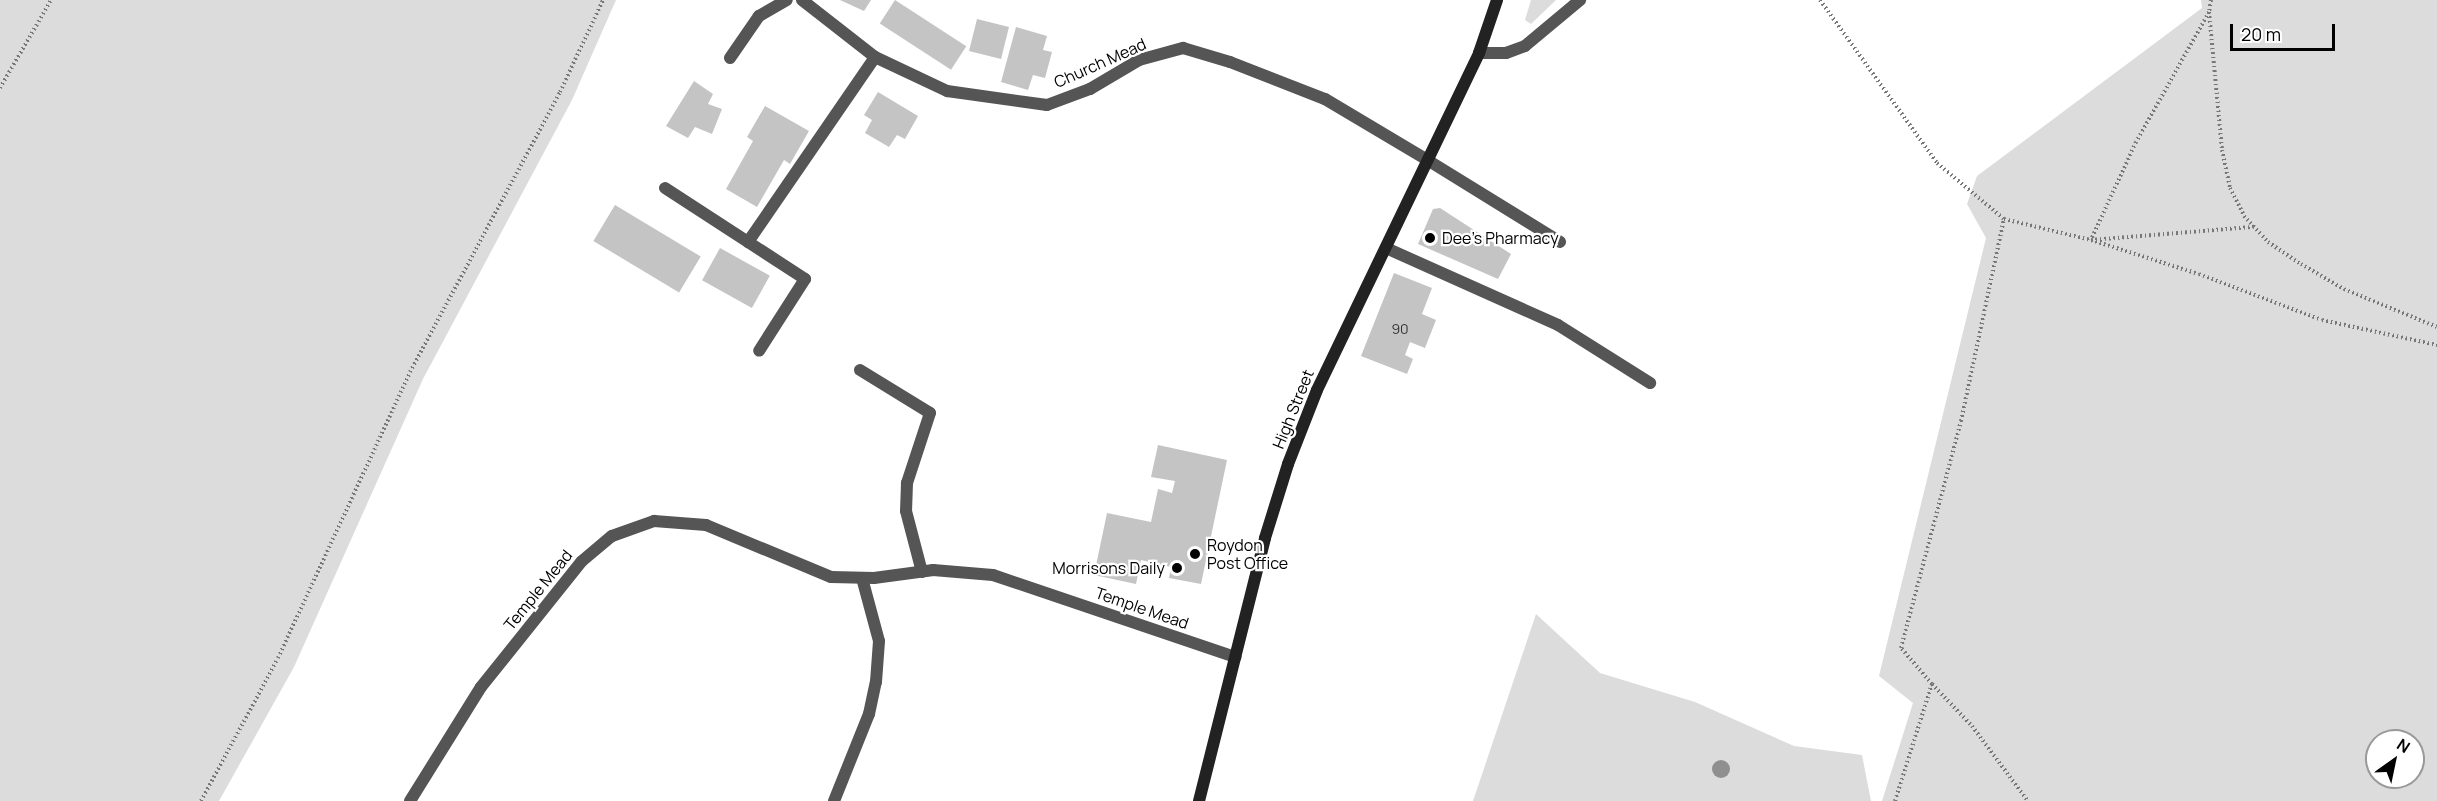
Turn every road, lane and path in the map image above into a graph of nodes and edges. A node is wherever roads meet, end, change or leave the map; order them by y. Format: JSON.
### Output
{"nodes":[{"id":1,"x":51,"y":0,"type":"edge"},
{"id":2,"x":603,"y":0,"type":"edge"},
{"id":3,"x":787,"y":0,"type":"edge"},
{"id":4,"x":802,"y":0,"type":"edge"},
{"id":5,"x":1497,"y":0,"type":"edge"},
{"id":6,"x":1580,"y":0,"type":"edge"},
{"id":7,"x":1820,"y":0,"type":"edge"},
{"id":8,"x":2211,"y":0,"type":"edge"},
{"id":9,"x":2209,"y":12,"type":"junction"},
{"id":10,"x":1479,"y":53,"type":"junction"},
{"id":11,"x":875,"y":57,"type":"junction"},
{"id":12,"x":730,"y":58,"type":"dead end"},
{"id":13,"x":0,"y":88,"type":"edge"},
{"id":14,"x":1429,"y":161,"type":"junction"},
{"id":15,"x":665,"y":188,"type":"dead end"},
{"id":16,"x":2004,"y":219,"type":"junction"},
{"id":17,"x":2254,"y":227,"type":"junction"},
{"id":18,"x":2091,"y":240,"type":"junction"},
{"id":19,"x":748,"y":242,"type":"junction"},
{"id":20,"x":1560,"y":242,"type":"dead end"},
{"id":21,"x":1386,"y":248,"type":"junction"},
{"id":22,"x":2437,"y":327,"type":"edge"},
{"id":23,"x":2437,"y":345,"type":"edge"},
{"id":24,"x":759,"y":351,"type":"dead end"},
{"id":25,"x":860,"y":370,"type":"dead end"},
{"id":26,"x":1650,"y":383,"type":"dead end"},
{"id":27,"x":922,"y":572,"type":"junction"},
{"id":28,"x":862,"y":578,"type":"junction"},
{"id":29,"x":1235,"y":657,"type":"junction"},
{"id":30,"x":1932,"y":684,"type":"junction"},
{"id":31,"x":201,"y":801,"type":"edge"},
{"id":32,"x":410,"y":801,"type":"edge"},
{"id":33,"x":834,"y":801,"type":"edge"},
{"id":34,"x":1198,"y":801,"type":"edge"},
{"id":35,"x":1895,"y":801,"type":"edge"},
{"id":36,"x":2028,"y":801,"type":"edge"}],
"edges":[{"from":1,"to":13,"type":"path"},
{"from":2,"to":31,"type":"path"},
{"from":3,"to":12,"type":"street"},
{"from":4,"to":11,"type":"street","name":"Church Mead"},
{"from":5,"to":10,"type":"main road","name":"High Street"},
{"from":6,"to":10,"type":"street"},
{"from":7,"to":16,"type":"path"},
{"from":8,"to":9,"type":"path"},
{"from":9,"to":17,"type":"path"},
{"from":9,"to":18,"type":"path"},
{"from":10,"to":14,"type":"main road","name":"High Street"},
{"from":11,"to":14,"type":"street","name":"Church Mead"},
{"from":11,"to":19,"type":"street"},
{"from":14,"to":20,"type":"street","name":"Church Mead"},
{"from":14,"to":21,"type":"main road","name":"High Street"},
{"from":15,"to":19,"type":"street"},
{"from":16,"to":18,"type":"path"},
{"from":16,"to":30,"type":"path"},
{"from":17,"to":18,"type":"path"},
{"from":17,"to":22,"type":"path"},
{"from":18,"to":23,"type":"path"},
{"from":19,"to":24,"type":"street"},
{"from":21,"to":26,"type":"street"},
{"from":21,"to":29,"type":"main road","name":"High Street"},
{"from":25,"to":27,"type":"street"},
{"from":27,"to":28,"type":"street","name":"Temple Mead"},
{"from":27,"to":29,"type":"street","name":"Temple Mead"},
{"from":28,"to":32,"type":"street","name":"Temple Mead"},
{"from":28,"to":33,"type":"street"},
{"from":29,"to":34,"type":"main road","name":"High Street"},
{"from":30,"to":35,"type":"path"},
{"from":30,"to":36,"type":"path"}]}
